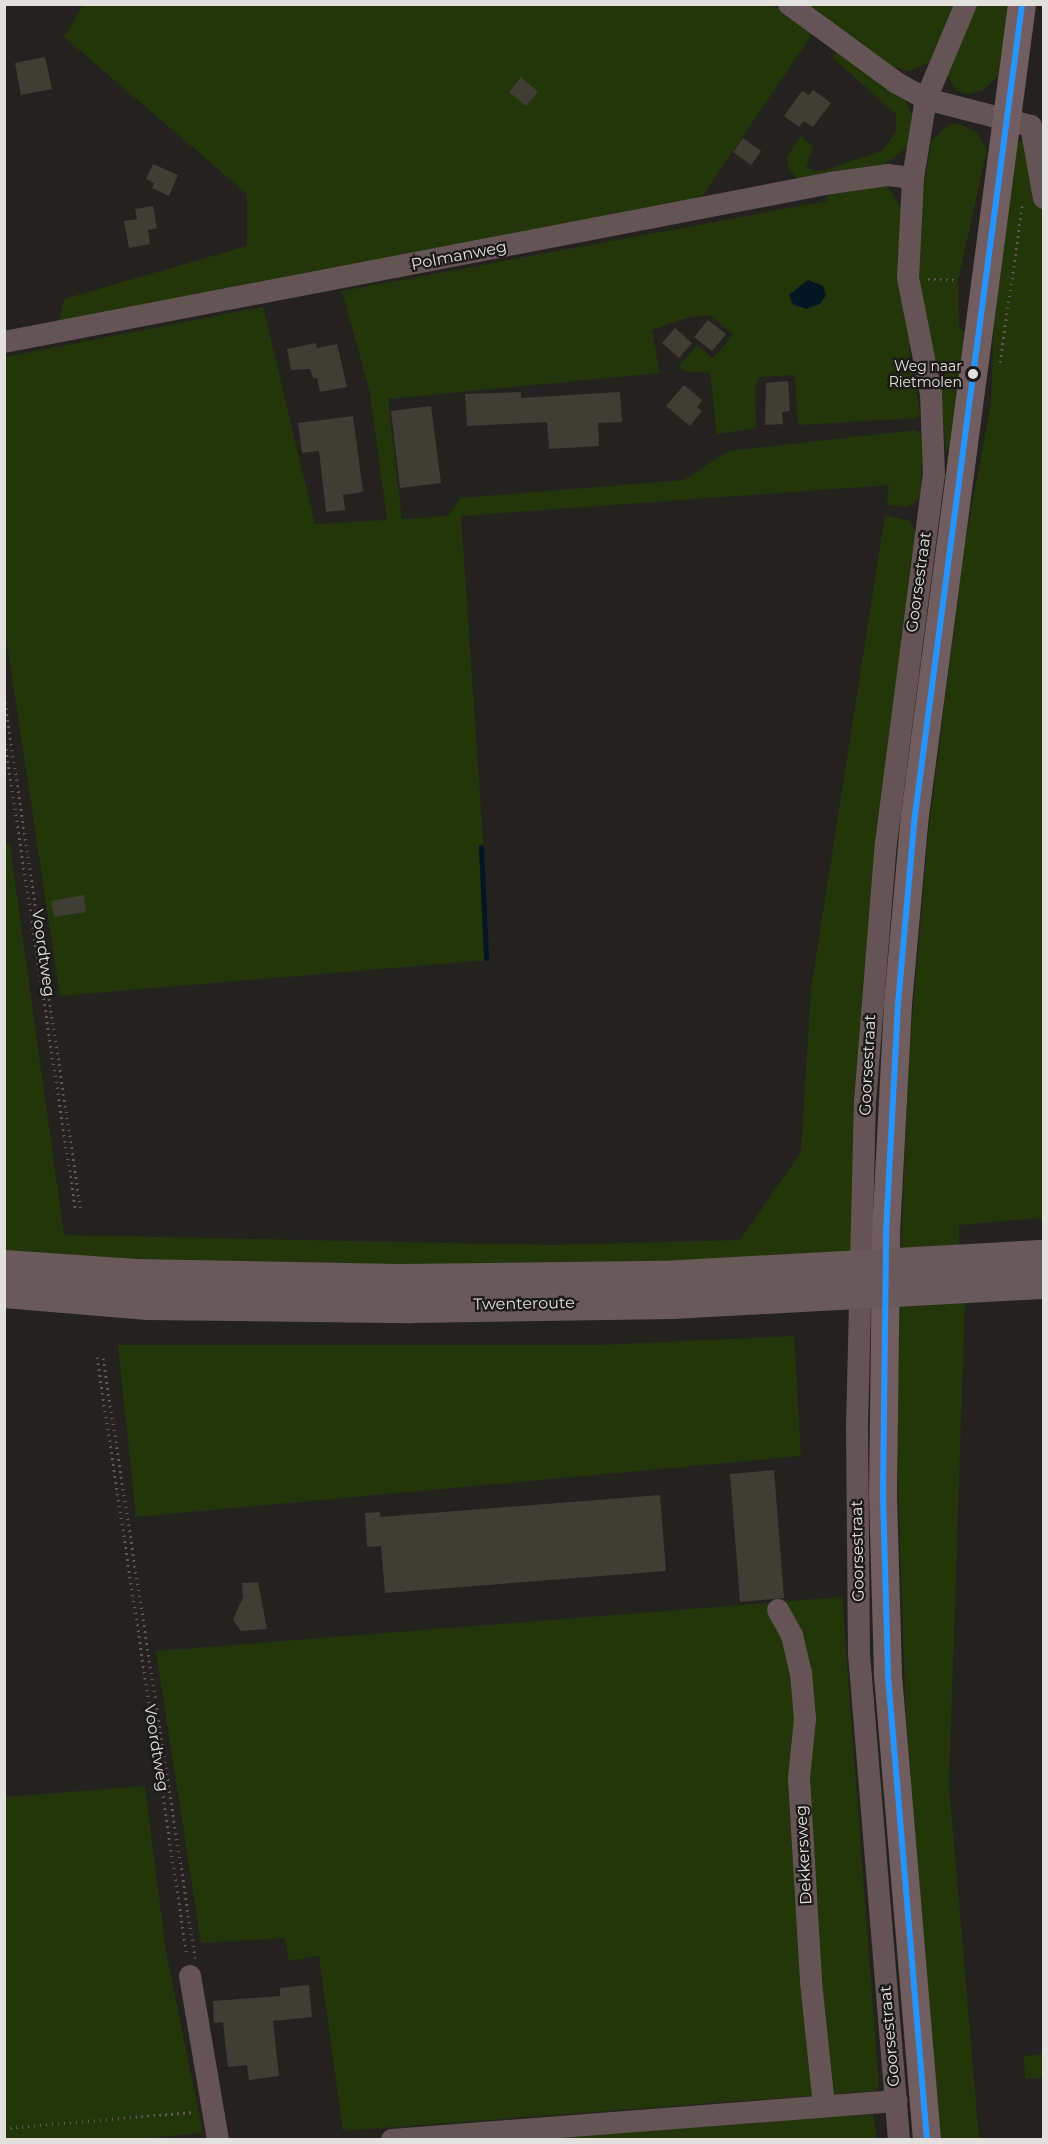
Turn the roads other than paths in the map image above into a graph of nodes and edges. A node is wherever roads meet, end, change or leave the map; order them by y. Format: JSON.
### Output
{"nodes":[{"id":1,"x":789,"y":4,"type":"edge"},
{"id":2,"x":966,"y":4,"type":"edge"},
{"id":3,"x":1022,"y":4,"type":"edge"},
{"id":4,"x":926,"y":99,"type":"junction"},
{"id":5,"x":1005,"y":117,"type":"junction"},
{"id":6,"x":913,"y":178,"type":"junction"},
{"id":7,"x":1034,"y":197,"type":"edge"},
{"id":8,"x":4,"y":342,"type":"edge"},
{"id":9,"x":875,"y":1233,"type":"junction"},
{"id":10,"x":1044,"y":1256,"type":"edge"},
{"id":11,"x":4,"y":1266,"type":"edge"},
{"id":12,"x":1044,"y":1282,"type":"edge"},
{"id":13,"x":4,"y":1291,"type":"edge"},
{"id":14,"x":873,"y":1337,"type":"junction"},
{"id":15,"x":778,"y":1610,"type":"dead end"},
{"id":16,"x":190,"y":1976,"type":"road end"},
{"id":17,"x":896,"y":2101,"type":"junction"},
{"id":18,"x":824,"y":2105,"type":"junction"},
{"id":19,"x":218,"y":2139,"type":"edge"},
{"id":20,"x":392,"y":2139,"type":"edge"},
{"id":21,"x":899,"y":2139,"type":"edge"},
{"id":22,"x":927,"y":2139,"type":"edge"}],
"edges":[{"from":1,"to":4,"type":"street"},
{"from":2,"to":4,"type":"street","name":"Goorsestraat"},
{"from":3,"to":5,"type":"main road","name":"Goorsestraat"},
{"from":4,"to":5,"type":"street"},
{"from":4,"to":6,"type":"street","name":"Goorsestraat"},
{"from":5,"to":7,"type":"street"},
{"from":5,"to":9,"type":"main road","name":"Goorsestraat"},
{"from":6,"to":8,"type":"street","name":"Polmanweg"},
{"from":6,"to":9,"type":"street","name":"Goorsestraat"},
{"from":9,"to":14,"type":"main road","name":"Goorsestraat"},
{"from":10,"to":11,"type":"highway","name":"Twenteroute"},
{"from":12,"to":13,"type":"highway","name":"Twenteroute"},
{"from":14,"to":17,"type":"street","name":"Goorsestraat"},
{"from":14,"to":22,"type":"main road","name":"Goorsestraat"},
{"from":15,"to":18,"type":"street","name":"Dekkersweg"},
{"from":16,"to":19,"type":"street"},
{"from":17,"to":18,"type":"street"},
{"from":17,"to":21,"type":"street","name":"Goorsestraat"},
{"from":18,"to":20,"type":"street"}]}
